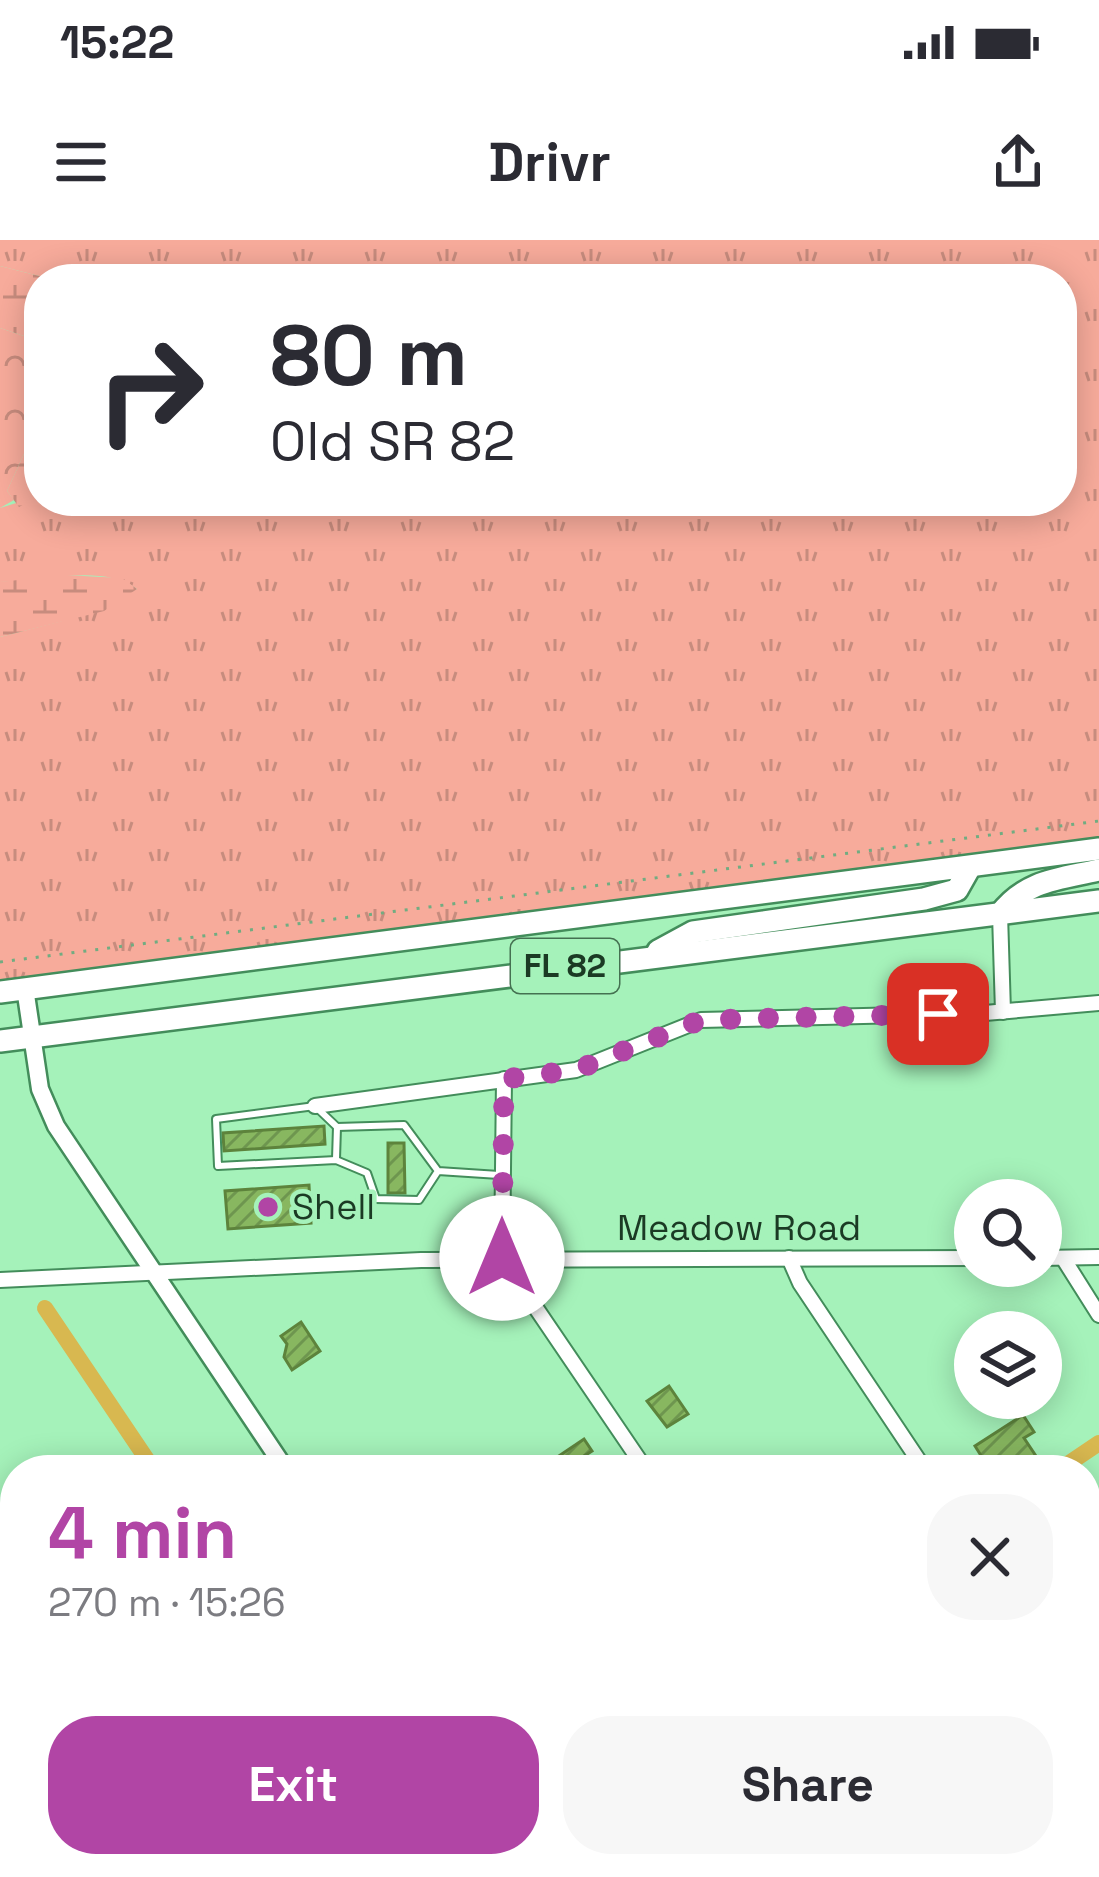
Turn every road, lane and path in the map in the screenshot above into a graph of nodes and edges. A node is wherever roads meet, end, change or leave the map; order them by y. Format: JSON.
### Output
{"nodes":[{"id":1,"x":1099,"y":821,"type":"edge"},
{"id":2,"x":1099,"y":849,"type":"edge"},
{"id":3,"x":970,"y":867,"type":"junction"},
{"id":4,"x":1099,"y":870,"type":"edge"},
{"id":5,"x":1099,"y":901,"type":"edge"},
{"id":6,"x":1000,"y":914,"type":"junction"},
{"id":7,"x":647,"y":957,"type":"junction"},
{"id":8,"x":0,"y":962,"type":"edge"},
{"id":9,"x":26,"y":988,"type":"junction"},
{"id":10,"x":0,"y":992,"type":"edge"},
{"id":11,"x":1099,"y":1003,"type":"edge"},
{"id":12,"x":1003,"y":1012,"type":"junction"},
{"id":13,"x":32,"y":1036,"type":"junction"},
{"id":14,"x":0,"y":1041,"type":"edge"},
{"id":15,"x":504,"y":1079,"type":"junction"},
{"id":16,"x":315,"y":1106,"type":"junction"},
{"id":17,"x":337,"y":1127,"type":"junction"},
{"id":18,"x":336,"y":1160,"type":"junction"},
{"id":19,"x":437,"y":1171,"type":"junction"},
{"id":20,"x":503,"y":1176,"type":"junction"},
{"id":21,"x":1099,"y":1257,"type":"edge"},
{"id":22,"x":502,"y":1258,"type":"junction"},
{"id":23,"x":789,"y":1258,"type":"junction"},
{"id":24,"x":954,"y":1258,"type":"edge"},
{"id":25,"x":1063,"y":1258,"type":"joint"},
{"id":26,"x":153,"y":1272,"type":"junction"},
{"id":27,"x":7,"y":1280,"type":"edge"},
{"id":28,"x":0,"y":1293,"type":"edge"},
{"id":29,"x":1099,"y":1315,"type":"edge"},
{"id":30,"x":276,"y":1455,"type":"edge"},
{"id":31,"x":636,"y":1455,"type":"edge"},
{"id":32,"x":916,"y":1455,"type":"edge"}],
"edges":[{"from":1,"to":8,"type":"path"},
{"from":2,"to":3,"type":"highway","number":"FL 82"},
{"from":3,"to":7,"type":"highway"},
{"from":3,"to":9,"type":"highway","number":"FL 82"},
{"from":4,"to":6,"type":"highway"},
{"from":5,"to":6,"type":"highway","number":"FL 82"},
{"from":6,"to":7,"type":"highway","number":"FL 82"},
{"from":6,"to":12,"type":"street"},
{"from":7,"to":13,"type":"highway","number":"FL 82"},
{"from":9,"to":10,"type":"highway","number":"FL 82"},
{"from":9,"to":13,"type":"street"},
{"from":11,"to":12,"type":"street"},
{"from":12,"to":15,"type":"street"},
{"from":13,"to":14,"type":"highway","number":"FL 82"},
{"from":13,"to":26,"type":"street"},
{"from":15,"to":16,"type":"street"},
{"from":15,"to":20,"type":"street"},
{"from":16,"to":17,"type":"lane"},
{"from":16,"to":18,"type":"lane"},
{"from":17,"to":18,"type":"lane"},
{"from":17,"to":19,"type":"lane"},
{"from":18,"to":19,"type":"lane"},
{"from":19,"to":20,"type":"lane"},
{"from":20,"to":22,"type":"street"},
{"from":21,"to":25,"type":"street"},
{"from":22,"to":23,"type":"street","name":"Meadow Road"},
{"from":22,"to":26,"type":"street","name":"Meadow Road"},
{"from":22,"to":31,"type":"street"},
{"from":23,"to":24,"type":"street","name":"Meadow Road"},
{"from":23,"to":32,"type":"street"},
{"from":25,"to":29,"type":"street"},
{"from":26,"to":27,"type":"street","name":"Meadow Road"},
{"from":26,"to":30,"type":"street"},
{"from":27,"to":28,"type":"street"}]}
